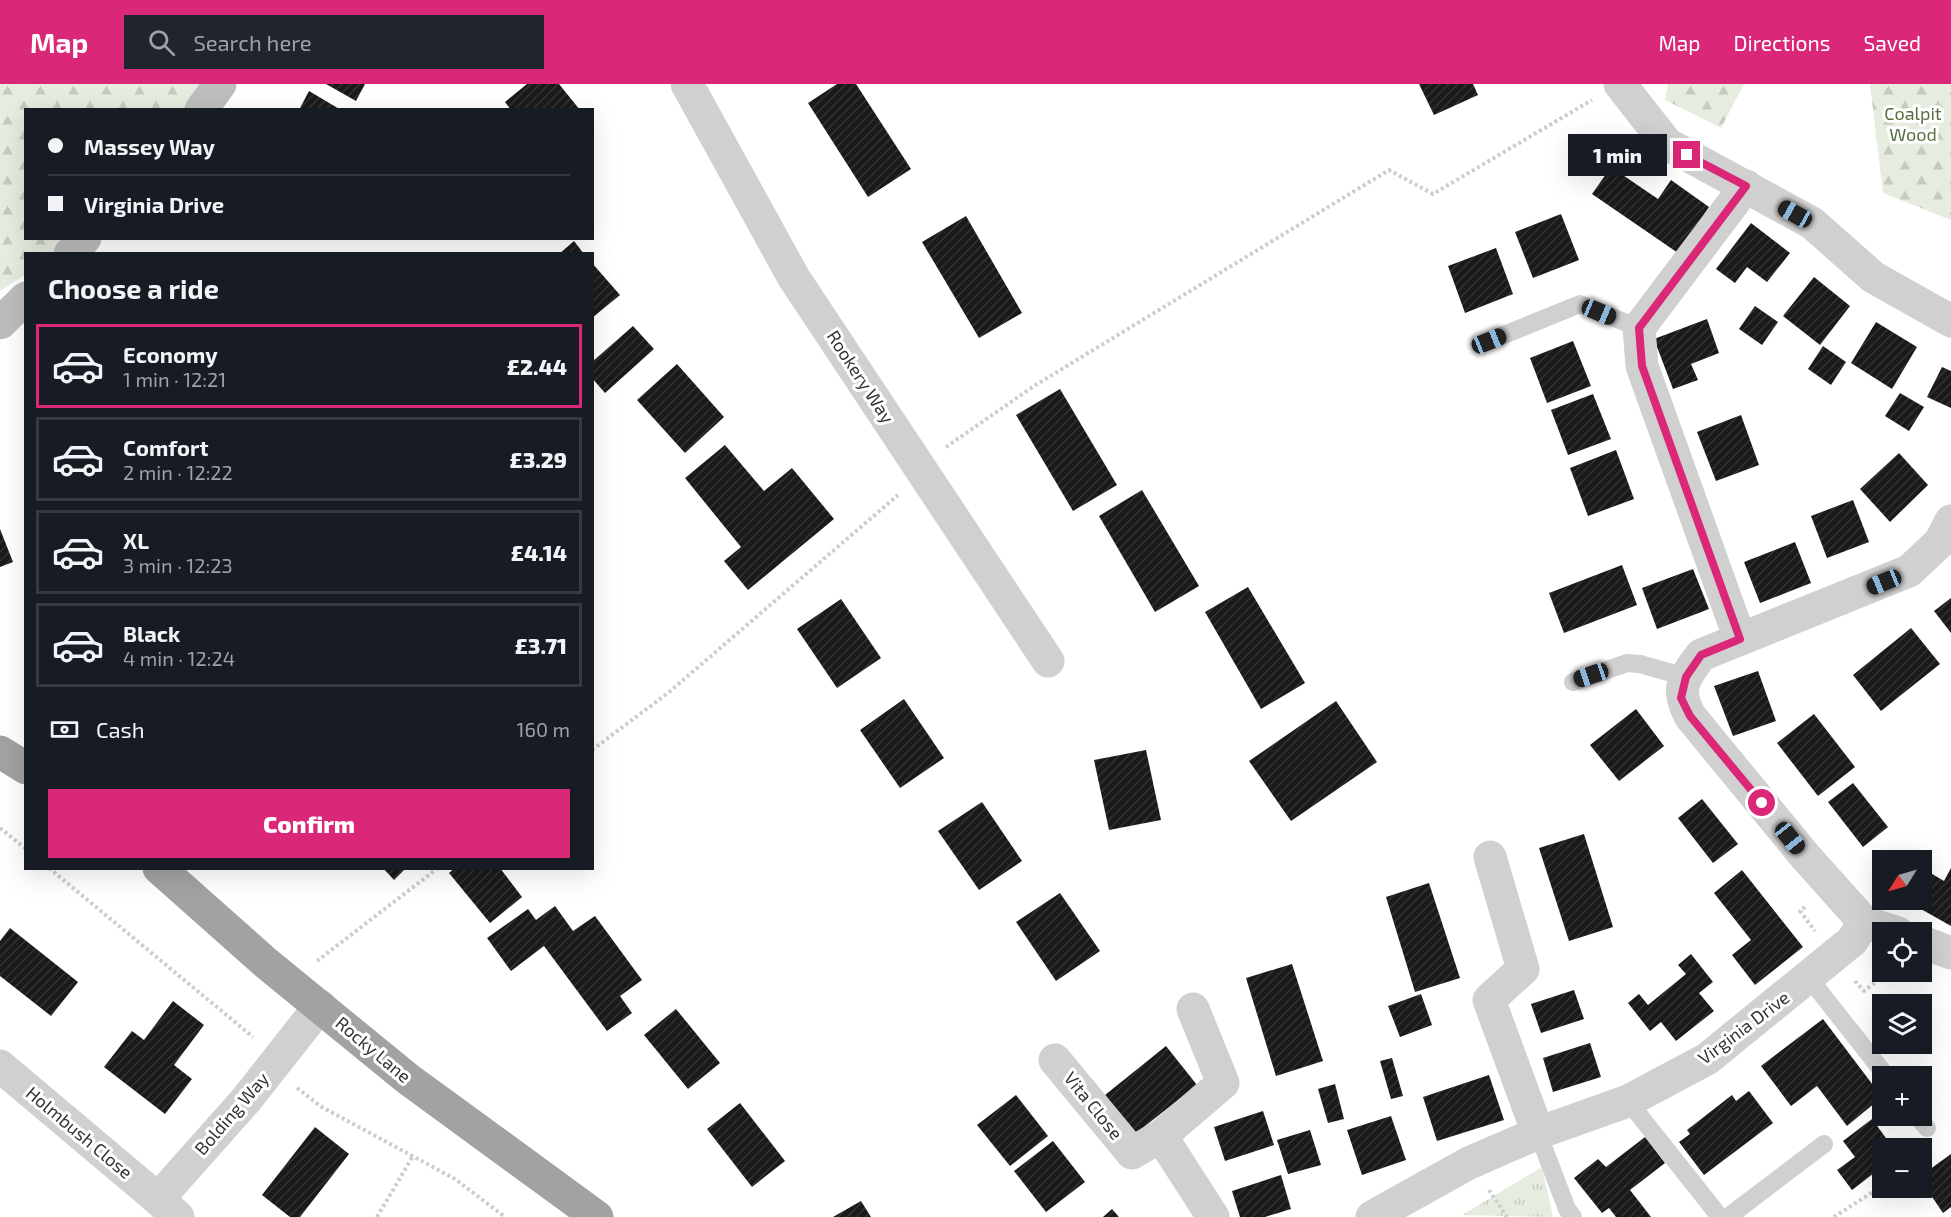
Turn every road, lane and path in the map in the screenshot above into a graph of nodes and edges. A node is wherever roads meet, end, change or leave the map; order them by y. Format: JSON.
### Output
{"nodes":[{"id":1,"x":220,"y":84,"type":"edge"},
{"id":2,"x":687,"y":84,"type":"edge"},
{"id":3,"x":1610,"y":90,"type":"edge"},
{"id":4,"x":202,"y":108,"type":"edge"},
{"id":5,"x":1746,"y":186,"type":"junction"},
{"id":6,"x":83,"y":240,"type":"edge"},
{"id":7,"x":72,"y":252,"type":"edge"},
{"id":8,"x":24,"y":300,"type":"edge"},
{"id":9,"x":1951,"y":321,"type":"edge"},
{"id":10,"x":0,"y":323,"type":"edge"},
{"id":11,"x":1639,"y":328,"type":"junction"},
{"id":12,"x":1489,"y":341,"type":"dead end"},
{"id":13,"x":921,"y":470,"type":"junction"},
{"id":14,"x":1951,"y":521,"type":"edge"},
{"id":15,"x":1740,"y":639,"type":"junction"},
{"id":16,"x":1048,"y":661,"type":"dead end"},
{"id":17,"x":1686,"y":677,"type":"junction"},
{"id":18,"x":1573,"y":681,"type":"dead end"},
{"id":19,"x":594,"y":748,"type":"edge"},
{"id":20,"x":0,"y":752,"type":"edge"},
{"id":21,"x":24,"y":767,"type":"edge"},
{"id":22,"x":0,"y":828,"type":"edge"},
{"id":23,"x":24,"y":847,"type":"edge"},
{"id":24,"x":1490,"y":857,"type":"dead end"},
{"id":25,"x":51,"y":870,"type":"edge"},
{"id":26,"x":161,"y":870,"type":"edge"},
{"id":27,"x":435,"y":870,"type":"edge"},
{"id":28,"x":1864,"y":922,"type":"junction"},
{"id":29,"x":1872,"y":925,"type":"edge"},
{"id":30,"x":1932,"y":946,"type":"edge"},
{"id":31,"x":1951,"y":953,"type":"edge"},
{"id":32,"x":1809,"y":978,"type":"junction"},
{"id":33,"x":291,"y":981,"type":"junction"},
{"id":34,"x":320,"y":1006,"type":"junction"},
{"id":35,"x":1193,"y":1009,"type":"dead end"},
{"id":36,"x":254,"y":1037,"type":"dead end"},
{"id":37,"x":1055,"y":1060,"type":"dead end"},
{"id":38,"x":0,"y":1066,"type":"edge"},
{"id":39,"x":1878,"y":1066,"type":"edge"},
{"id":40,"x":298,"y":1089,"type":"dead end"},
{"id":41,"x":1628,"y":1101,"type":"junction"},
{"id":42,"x":1539,"y":1133,"type":"junction"},
{"id":43,"x":1161,"y":1136,"type":"junction"},
{"id":44,"x":1824,"y":1144,"type":"dead end"},
{"id":45,"x":413,"y":1156,"type":"junction"},
{"id":46,"x":1872,"y":1192,"type":"edge"},
{"id":47,"x":1415,"y":1206,"type":"edge"},
{"id":48,"x":168,"y":1208,"type":"edge"},
{"id":49,"x":377,"y":1217,"type":"edge"},
{"id":50,"x":505,"y":1217,"type":"edge"},
{"id":51,"x":597,"y":1217,"type":"edge"},
{"id":52,"x":1213,"y":1217,"type":"edge"},
{"id":53,"x":1372,"y":1217,"type":"edge"},
{"id":54,"x":1573,"y":1217,"type":"edge"},
{"id":55,"x":1720,"y":1217,"type":"edge"},
{"id":56,"x":1728,"y":1217,"type":"edge"},
{"id":57,"x":1834,"y":1217,"type":"edge"}],
"edges":[{"from":1,"to":4,"type":"main road"},
{"from":2,"to":13,"type":"street","name":"Rookery Way"},
{"from":3,"to":5,"type":"street"},
{"from":3,"to":13,"type":"path"},
{"from":5,"to":9,"type":"street"},
{"from":5,"to":11,"type":"street"},
{"from":6,"to":7,"type":"main road"},
{"from":8,"to":10,"type":"main road"},
{"from":11,"to":12,"type":"lane"},
{"from":11,"to":15,"type":"street"},
{"from":13,"to":16,"type":"street","name":"Rookery Way"},
{"from":13,"to":19,"type":"path"},
{"from":14,"to":15,"type":"street"},
{"from":15,"to":17,"type":"street"},
{"from":17,"to":18,"type":"lane"},
{"from":17,"to":28,"type":"street"},
{"from":20,"to":21,"type":"highway"},
{"from":22,"to":23,"type":"path"},
{"from":24,"to":42,"type":"street"},
{"from":25,"to":36,"type":"path"},
{"from":26,"to":33,"type":"highway","name":"Rocky Lane"},
{"from":27,"to":33,"type":"path"},
{"from":28,"to":29,"type":"street"},
{"from":28,"to":32,"type":"street","name":"Virginia Drive"},
{"from":30,"to":31,"type":"street"},
{"from":32,"to":39,"type":"lane"},
{"from":32,"to":41,"type":"street","name":"Virginia Drive"},
{"from":33,"to":34,"type":"highway","name":"Rocky Lane"},
{"from":34,"to":48,"type":"street","name":"Bolding Way"},
{"from":34,"to":51,"type":"highway","name":"Rocky Lane"},
{"from":35,"to":43,"type":"street","name":"Vita Close"},
{"from":37,"to":43,"type":"street","name":"Vita Close"},
{"from":38,"to":48,"type":"street","name":"Holmbush Close"},
{"from":40,"to":45,"type":"path"},
{"from":41,"to":42,"type":"street","name":"Virginia Drive"},
{"from":41,"to":55,"type":"lane"},
{"from":42,"to":47,"type":"street","name":"Virginia Drive"},
{"from":42,"to":54,"type":"lane"},
{"from":43,"to":52,"type":"street"},
{"from":44,"to":56,"type":"lane"},
{"from":45,"to":49,"type":"path"},
{"from":45,"to":50,"type":"path"},
{"from":46,"to":57,"type":"path"},
{"from":47,"to":53,"type":"street","name":"Virginia Drive"}]}
